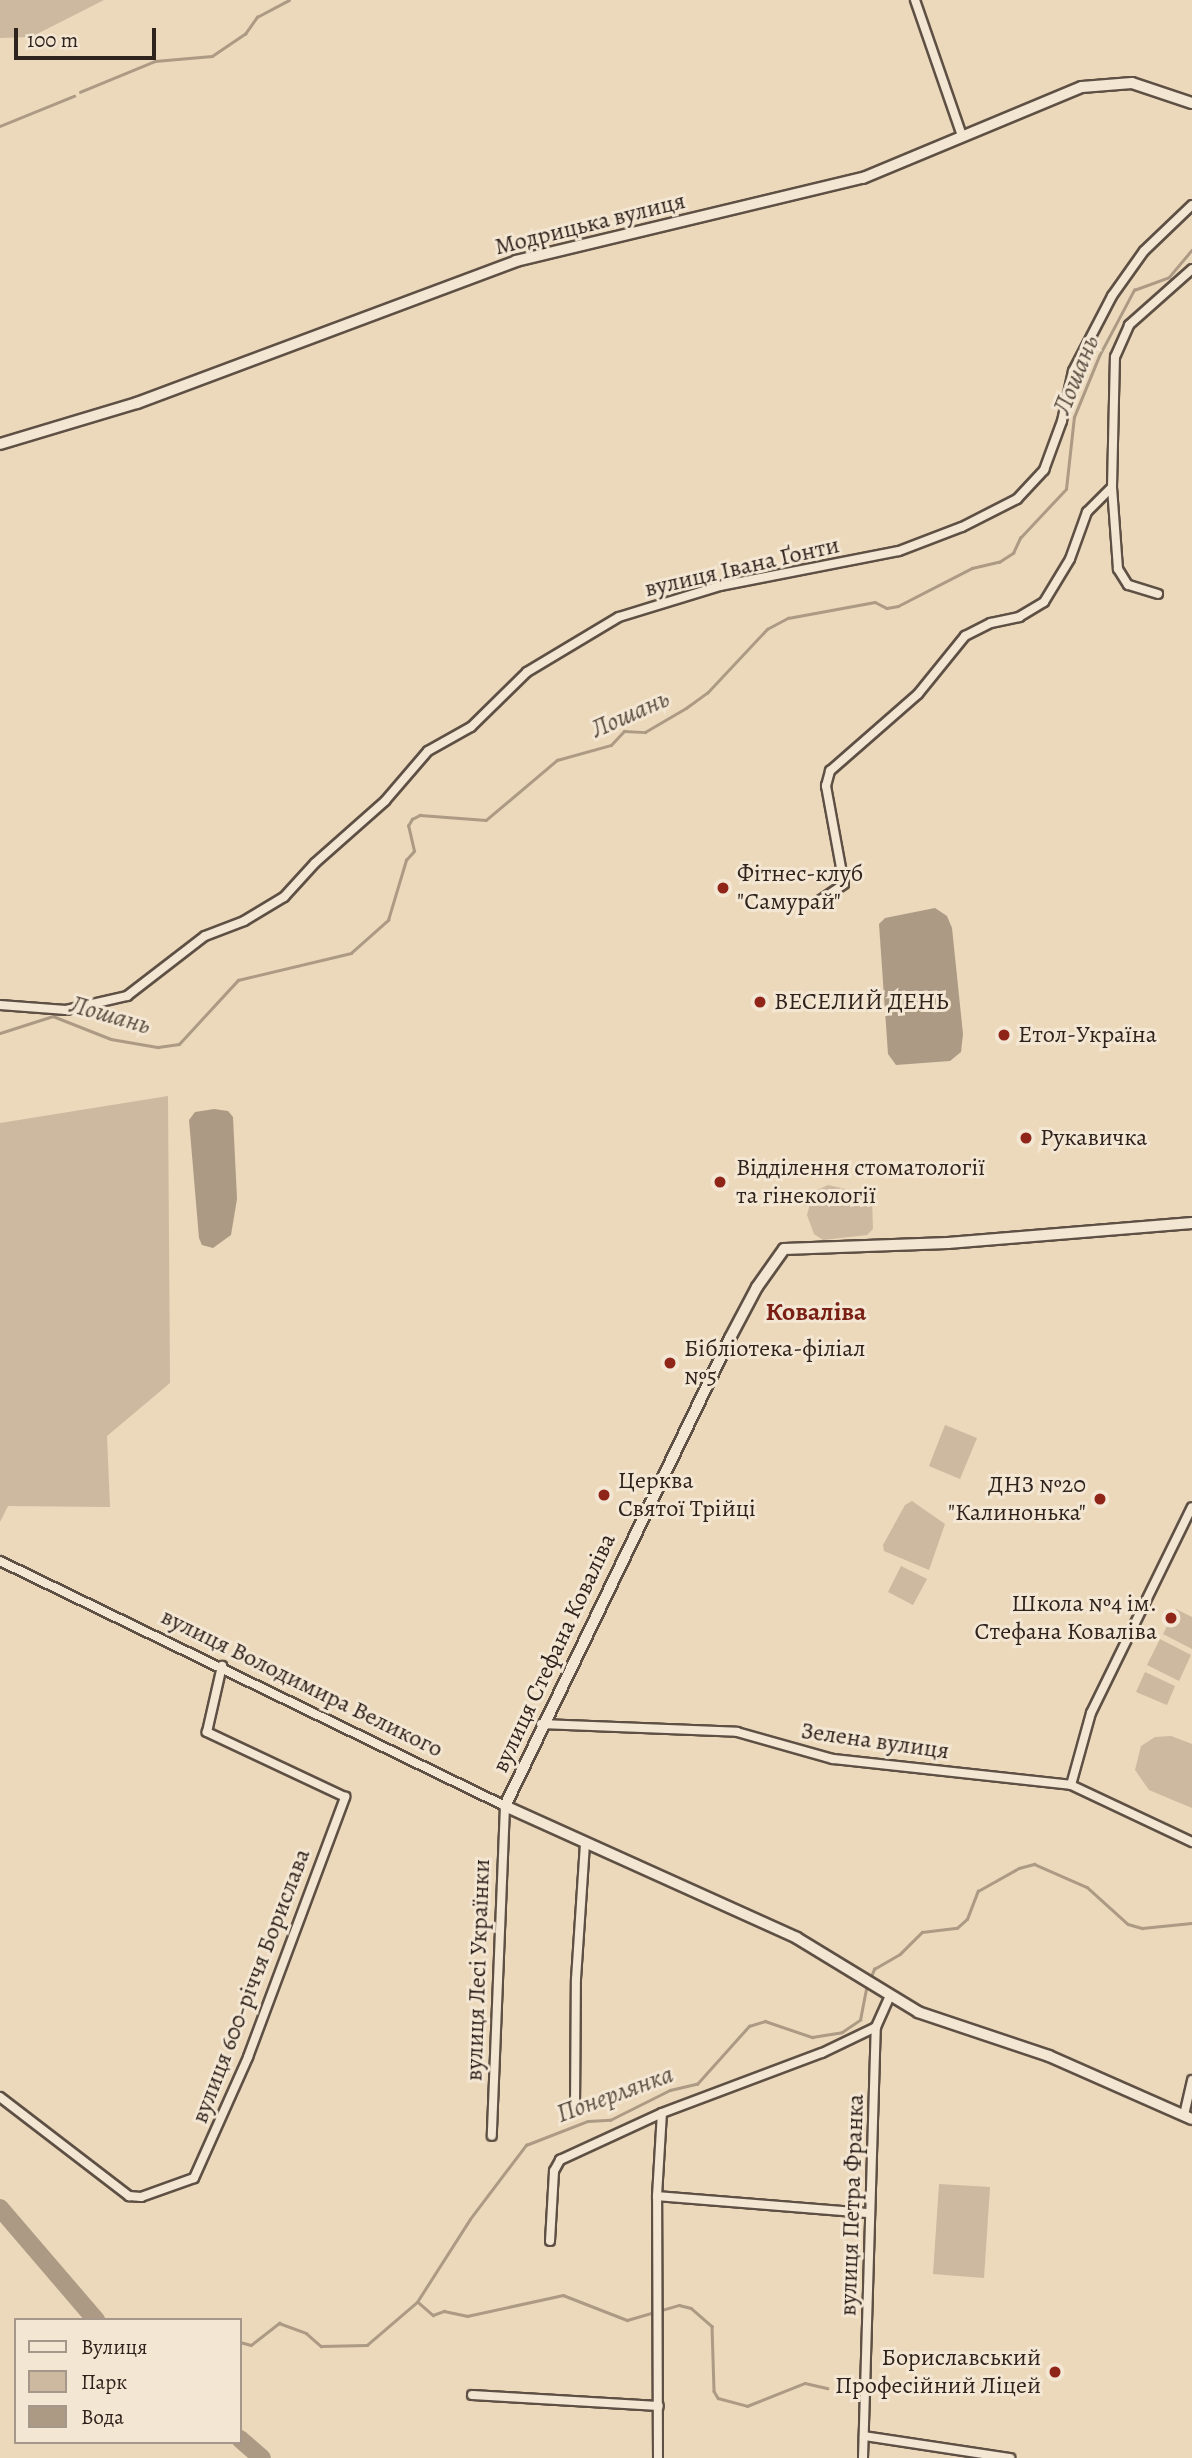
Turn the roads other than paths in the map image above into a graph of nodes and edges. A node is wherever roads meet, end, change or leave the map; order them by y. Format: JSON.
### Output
{"nodes":[{"id":1,"x":915,"y":0,"type":"edge"},
{"id":2,"x":1192,"y":103,"type":"edge"},
{"id":3,"x":962,"y":136,"type":"junction"},
{"id":4,"x":1192,"y":205,"type":"edge"},
{"id":5,"x":1192,"y":269,"type":"edge"},
{"id":6,"x":0,"y":444,"type":"edge"},
{"id":7,"x":1112,"y":487,"type":"junction"},
{"id":8,"x":1158,"y":594,"type":"dead end"},
{"id":9,"x":819,"y":901,"type":"dead end"},
{"id":10,"x":0,"y":1005,"type":"edge"},
{"id":11,"x":1192,"y":1223,"type":"edge"},
{"id":12,"x":1192,"y":1507,"type":"edge"},
{"id":13,"x":0,"y":1561,"type":"edge"},
{"id":14,"x":222,"y":1666,"type":"junction"},
{"id":15,"x":541,"y":1724,"type":"junction"},
{"id":16,"x":1071,"y":1785,"type":"junction"},
{"id":17,"x":505,"y":1806,"type":"junction"},
{"id":18,"x":585,"y":1842,"type":"junction"},
{"id":19,"x":1192,"y":1842,"type":"edge"},
{"id":20,"x":889,"y":1998,"type":"junction"},
{"id":21,"x":876,"y":2027,"type":"junction"},
{"id":22,"x":1192,"y":2080,"type":"edge"},
{"id":23,"x":0,"y":2097,"type":"edge"},
{"id":24,"x":575,"y":2109,"type":"dead end"},
{"id":25,"x":662,"y":2113,"type":"junction"},
{"id":26,"x":1188,"y":2117,"type":"edge"},
{"id":27,"x":492,"y":2136,"type":"dead end"},
{"id":28,"x":657,"y":2196,"type":"junction"},
{"id":29,"x":869,"y":2213,"type":"junction"},
{"id":30,"x":550,"y":2241,"type":"dead end"},
{"id":31,"x":472,"y":2395,"type":"dead end"},
{"id":32,"x":659,"y":2406,"type":"junction"},
{"id":33,"x":864,"y":2437,"type":"junction"},
{"id":34,"x":658,"y":2458,"type":"edge"},
{"id":35,"x":863,"y":2458,"type":"edge"},
{"id":36,"x":1010,"y":2458,"type":"edge"}],
"edges":[{"from":1,"to":3,"type":"street"},
{"from":2,"to":3,"type":"street","name":"Модрицька вулиця"},
{"from":3,"to":6,"type":"street","name":"Модрицька вулиця"},
{"from":4,"to":10,"type":"street","name":"вулиця Івана Ґонти"},
{"from":5,"to":7,"type":"street"},
{"from":7,"to":8,"type":"street"},
{"from":7,"to":9,"type":"street"},
{"from":11,"to":15,"type":"street","name":"вулиця Стефана Коваліва"},
{"from":12,"to":16,"type":"street"},
{"from":13,"to":14,"type":"street","name":"вулиця Володимира Великого"},
{"from":14,"to":17,"type":"street","name":"вулиця Володимира Великого"},
{"from":14,"to":23,"type":"street","name":"вулиця 600-річчя Борислава"},
{"from":15,"to":16,"type":"street","name":"Зелена вулиця"},
{"from":15,"to":17,"type":"street","name":"вулиця Стефана Коваліва"},
{"from":16,"to":19,"type":"street","name":"Зелена вулиця"},
{"from":17,"to":18,"type":"street","name":"вулиця Володимира Великого"},
{"from":17,"to":27,"type":"street","name":"вулиця Лесі Українки"},
{"from":18,"to":20,"type":"street","name":"вулиця Володимира Великого"},
{"from":18,"to":24,"type":"street"},
{"from":20,"to":21,"type":"street","name":"вулиця Петра Франка"},
{"from":20,"to":26,"type":"street","name":"вулиця Володимира Великого"},
{"from":21,"to":25,"type":"street"},
{"from":21,"to":29,"type":"street","name":"вулиця Петра Франка"},
{"from":22,"to":26,"type":"street"},
{"from":25,"to":28,"type":"street"},
{"from":25,"to":30,"type":"street"},
{"from":28,"to":29,"type":"street"},
{"from":28,"to":32,"type":"street"},
{"from":29,"to":33,"type":"street","name":"вулиця Петра Франка"},
{"from":31,"to":32,"type":"street"},
{"from":32,"to":34,"type":"street"},
{"from":33,"to":35,"type":"street","name":"вулиця Петра Франка"},
{"from":33,"to":36,"type":"street"}]}
